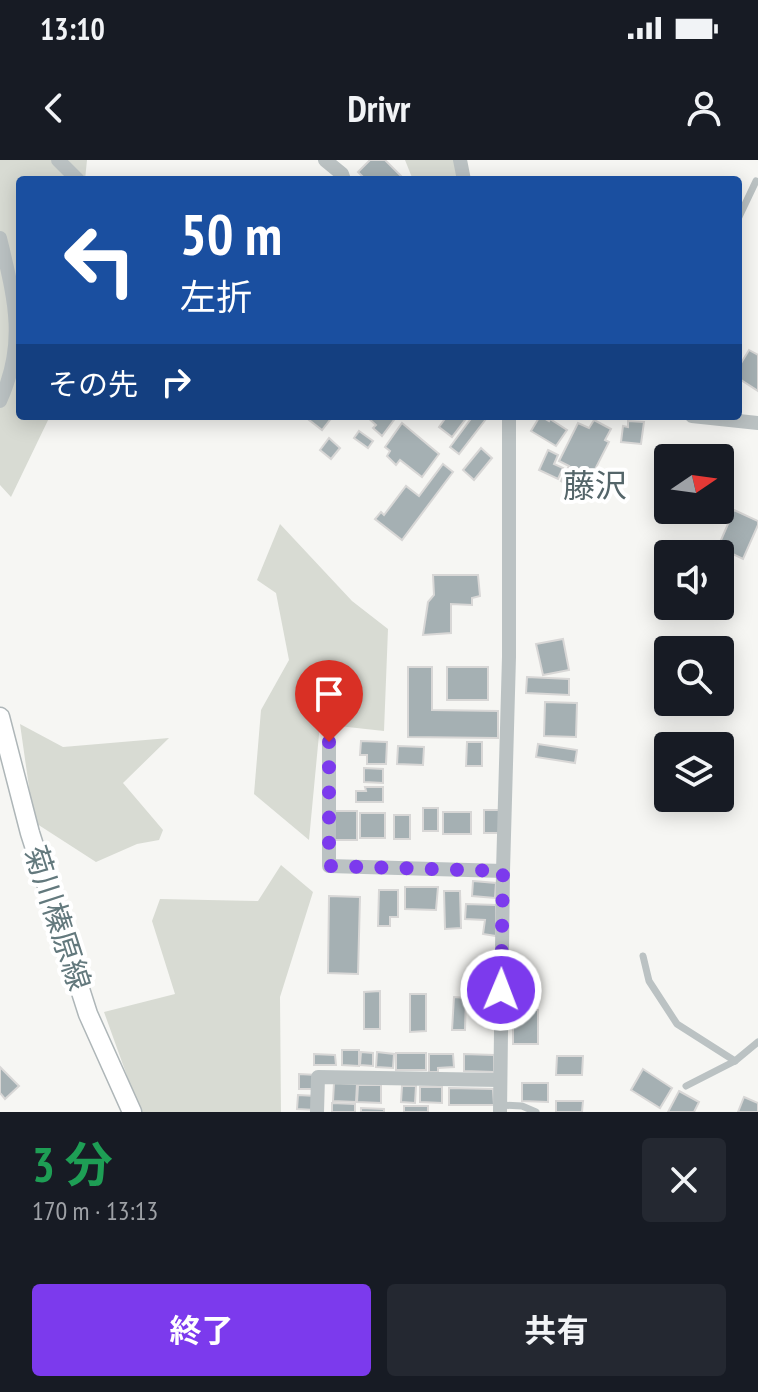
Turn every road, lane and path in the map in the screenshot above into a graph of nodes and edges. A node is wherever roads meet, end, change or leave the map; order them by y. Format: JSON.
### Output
{"nodes":[{"id":1,"x":58,"y":160,"type":"edge"},
{"id":2,"x":325,"y":160,"type":"edge"},
{"id":3,"x":74,"y":176,"type":"edge"},
{"id":4,"x":343,"y":176,"type":"edge"},
{"id":5,"x":756,"y":181,"type":"dead end"},
{"id":6,"x":742,"y":211,"type":"edge"},
{"id":7,"x":0,"y":238,"type":"edge"},
{"id":8,"x":16,"y":322,"type":"edge"},
{"id":9,"x":16,"y":344,"type":"edge"},
{"id":10,"x":0,"y":401,"type":"edge"},
{"id":11,"x":509,"y":420,"type":"edge"},
{"id":12,"x":730,"y":420,"type":"edge"},
{"id":13,"x":758,"y":423,"type":"edge"},
{"id":14,"x":0,"y":717,"type":"edge"},
{"id":15,"x":329,"y":742,"type":"dead end"},
{"id":16,"x":503,"y":871,"type":"junction"},
{"id":17,"x":643,"y":956,"type":"dead end"},
{"id":18,"x":758,"y":1042,"type":"edge"},
{"id":19,"x":735,"y":1061,"type":"junction"},
{"id":20,"x":500,"y":1080,"type":"junction"},
{"id":21,"x":686,"y":1086,"type":"dead end"},
{"id":22,"x":500,"y":1109,"type":"edge"},
{"id":23,"x":132,"y":1112,"type":"edge"},
{"id":24,"x":317,"y":1112,"type":"edge"},
{"id":25,"x":536,"y":1112,"type":"edge"}],
"edges":[{"from":1,"to":3,"type":"street"},
{"from":2,"to":4,"type":"street"},
{"from":5,"to":6,"type":"lane"},
{"from":7,"to":8,"type":"street"},
{"from":9,"to":10,"type":"street"},
{"from":11,"to":16,"type":"street"},
{"from":12,"to":13,"type":"street"},
{"from":14,"to":23,"type":"main road","name":"菊川榛原線"},
{"from":15,"to":16,"type":"street"},
{"from":16,"to":20,"type":"street"},
{"from":17,"to":19,"type":"lane"},
{"from":18,"to":19,"type":"lane"},
{"from":19,"to":21,"type":"lane"},
{"from":20,"to":22,"type":"street"},
{"from":20,"to":24,"type":"street"},
{"from":22,"to":25,"type":"lane"}]}
